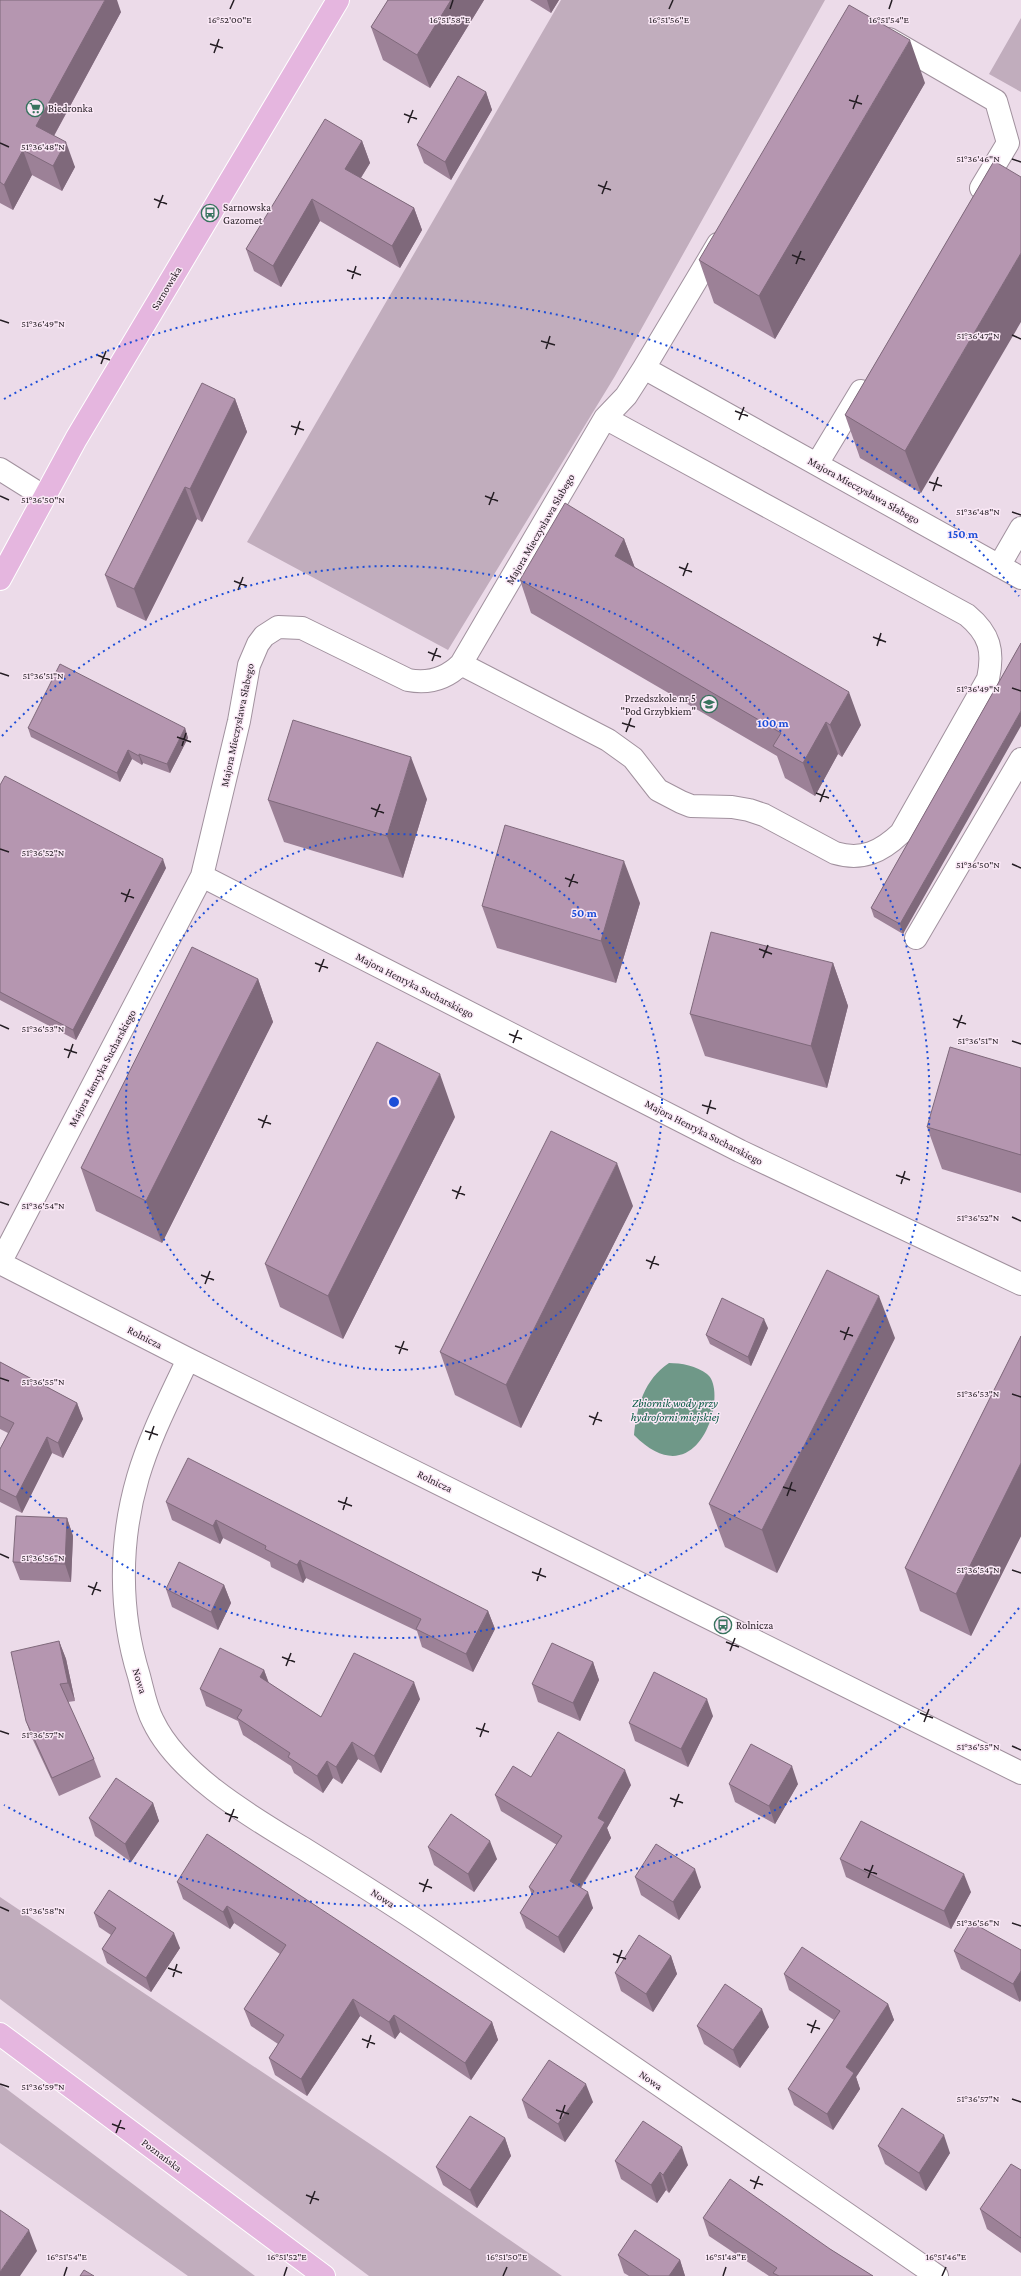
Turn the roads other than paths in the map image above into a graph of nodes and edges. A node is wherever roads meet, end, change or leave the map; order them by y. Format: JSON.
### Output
{"nodes":[{"id":1,"x":335,"y":1,"type":"edge"},
{"id":2,"x":873,"y":29,"type":"edge"},
{"id":3,"x":1014,"y":147,"type":"edge"},
{"id":4,"x":971,"y":205,"type":"edge"},
{"id":5,"x":730,"y":224,"type":"edge"},
{"id":6,"x":644,"y":368,"type":"junction"},
{"id":7,"x":870,"y":375,"type":"edge"},
{"id":8,"x":605,"y":418,"type":"junction"},
{"id":9,"x":817,"y":464,"type":"junction"},
{"id":10,"x":0,"y":469,"type":"edge"},
{"id":11,"x":43,"y":496,"type":"junction"},
{"id":12,"x":1021,"y":528,"type":"edge"},
{"id":13,"x":999,"y":566,"type":"junction"},
{"id":14,"x":1021,"y":578,"type":"edge"},
{"id":15,"x":0,"y":579,"type":"edge"},
{"id":16,"x":461,"y":664,"type":"junction"},
{"id":17,"x":1021,"y":759,"type":"edge"},
{"id":18,"x":202,"y":876,"type":"junction"},
{"id":19,"x":916,"y":938,"type":"dead end"},
{"id":20,"x":0,"y":1263,"type":"edge"},
{"id":21,"x":1021,"y":1284,"type":"edge"},
{"id":22,"x":188,"y":1359,"type":"junction"},
{"id":23,"x":1021,"y":1773,"type":"edge"},
{"id":24,"x":0,"y":2034,"type":"edge"},
{"id":25,"x":324,"y":2276,"type":"edge"},
{"id":26,"x":937,"y":2276,"type":"edge"}],
"edges":[{"from":1,"to":11,"type":"main road","name":"Sarnowska"},
{"from":2,"to":3,"type":"street"},
{"from":3,"to":4,"type":"street"},
{"from":5,"to":6,"type":"street"},
{"from":6,"to":8,"type":"street","name":"Majora Mieczysława Słabego"},
{"from":6,"to":9,"type":"street","name":"Majora Mieczysława Słabego"},
{"from":7,"to":9,"type":"street"},
{"from":8,"to":16,"type":"street","name":"Majora Mieczysława Słabego"},
{"from":8,"to":16,"type":"street"},
{"from":9,"to":13,"type":"street","name":"Majora Mieczysława Słabego"},
{"from":10,"to":11,"type":"street"},
{"from":11,"to":15,"type":"main road","name":"Sarnowska"},
{"from":12,"to":13,"type":"street"},
{"from":13,"to":14,"type":"street","name":"Majora Mieczysława Słabego"},
{"from":16,"to":18,"type":"street","name":"Majora Mieczysława Słabego"},
{"from":17,"to":19,"type":"street"},
{"from":18,"to":20,"type":"street","name":"Majora Henryka Sucharskiego"},
{"from":18,"to":21,"type":"street","name":"Majora Henryka Sucharskiego"},
{"from":20,"to":22,"type":"street","name":"Rolnicza"},
{"from":22,"to":23,"type":"street","name":"Rolnicza"},
{"from":22,"to":26,"type":"street","name":"Nowa"},
{"from":24,"to":25,"type":"main road","name":"Poznańska"}]}
